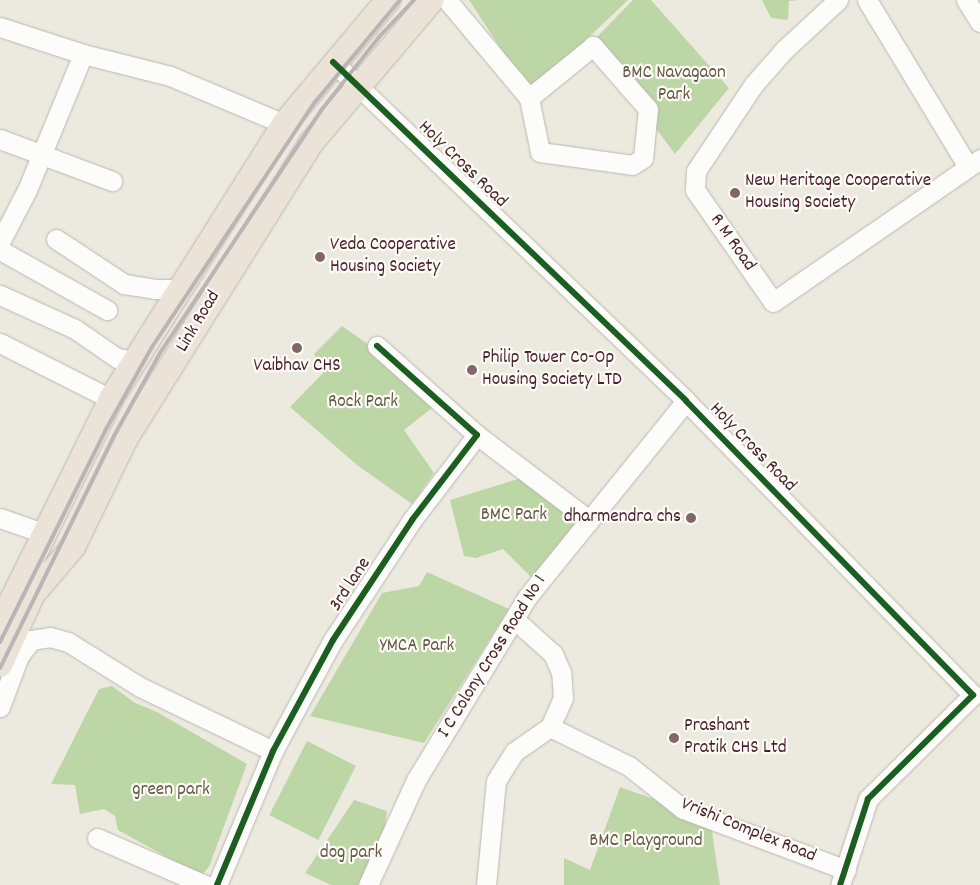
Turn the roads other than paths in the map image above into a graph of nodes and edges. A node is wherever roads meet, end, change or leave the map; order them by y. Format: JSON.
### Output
{"nodes":[{"id":1,"x":388,"y":0,"type":"edge"},
{"id":2,"x":432,"y":0,"type":"edge"},
{"id":3,"x":447,"y":0,"type":"edge"},
{"id":4,"x":838,"y":0,"type":"edge"},
{"id":5,"x":867,"y":0,"type":"edge"},
{"id":6,"x":966,"y":0,"type":"edge"},
{"id":7,"x":980,"y":22,"type":"edge"},
{"id":8,"x":0,"y":27,"type":"edge"},
{"id":9,"x":83,"y":54,"type":"junction"},
{"id":10,"x":333,"y":62,"type":"junction"},
{"id":11,"x":358,"y":86,"type":"junction"},
{"id":12,"x":528,"y":98,"type":"junction"},
{"id":13,"x":284,"y":124,"type":"junction"},
{"id":14,"x":0,"y":139,"type":"edge"},
{"id":15,"x":41,"y":157,"type":"junction"},
{"id":16,"x":974,"y":163,"type":"edge"},
{"id":17,"x":112,"y":181,"type":"dead end"},
{"id":18,"x":56,"y":240,"type":"dead end"},
{"id":19,"x":0,"y":242,"type":"edge"},
{"id":20,"x":0,"y":250,"type":"edge"},
{"id":21,"x":181,"y":289,"type":"junction"},
{"id":22,"x":0,"y":295,"type":"edge"},
{"id":23,"x":107,"y":310,"type":"dead end"},
{"id":24,"x":0,"y":343,"type":"edge"},
{"id":25,"x":377,"y":346,"type":"dead end"},
{"id":26,"x":135,"y":362,"type":"junction"},
{"id":27,"x":111,"y":400,"type":"junction"},
{"id":28,"x":686,"y":401,"type":"junction"},
{"id":29,"x":477,"y":435,"type":"junction"},
{"id":30,"x":0,"y":518,"type":"edge"},
{"id":31,"x":590,"y":520,"type":"junction"},
{"id":32,"x":43,"y":533,"type":"junction"},
{"id":33,"x":6,"y":598,"type":"edge"},
{"id":34,"x":514,"y":619,"type":"junction"},
{"id":35,"x":0,"y":624,"type":"edge"},
{"id":36,"x":0,"y":665,"type":"edge"},
{"id":37,"x":978,"y":694,"type":"edge"},
{"id":38,"x":0,"y":707,"type":"edge"},
{"id":39,"x":550,"y":728,"type":"junction"},
{"id":40,"x":272,"y":751,"type":"junction"},
{"id":41,"x":97,"y":838,"type":"dead end"},
{"id":42,"x":843,"y":877,"type":"edge"},
{"id":43,"x":205,"y":885,"type":"edge"},
{"id":44,"x":217,"y":885,"type":"edge"},
{"id":45,"x":368,"y":885,"type":"edge"},
{"id":46,"x":486,"y":885,"type":"edge"}],
"edges":[{"from":1,"to":10,"type":"main road","name":"Link Road"},
{"from":2,"to":11,"type":"main road","name":"Link Road"},
{"from":3,"to":12,"type":"street"},
{"from":4,"to":16,"type":"street","name":"R M Road"},
{"from":5,"to":16,"type":"street","name":"R M Road"},
{"from":6,"to":7,"type":"street"},
{"from":8,"to":9,"type":"street"},
{"from":9,"to":13,"type":"street"},
{"from":9,"to":15,"type":"street"},
{"from":10,"to":11,"type":"street","name":"Holy Cross Road"},
{"from":10,"to":13,"type":"main road","name":"Link Road"},
{"from":11,"to":28,"type":"street","name":"Holy Cross Road"},
{"from":11,"to":36,"type":"main road","name":"Link Road"},
{"from":12,"to":12,"type":"street"},
{"from":13,"to":21,"type":"main road","name":"Link Road"},
{"from":14,"to":15,"type":"street"},
{"from":15,"to":17,"type":"street"},
{"from":15,"to":19,"type":"street"},
{"from":18,"to":21,"type":"street"},
{"from":20,"to":23,"type":"street"},
{"from":21,"to":26,"type":"main road","name":"Link Road"},
{"from":22,"to":26,"type":"street"},
{"from":24,"to":27,"type":"street"},
{"from":25,"to":29,"type":"street"},
{"from":26,"to":27,"type":"main road","name":"Link Road"},
{"from":27,"to":32,"type":"main road","name":"Link Road"},
{"from":28,"to":31,"type":"street","name":"I C Colony Cross Road No 1"},
{"from":28,"to":37,"type":"street","name":"Holy Cross Road"},
{"from":29,"to":31,"type":"street"},
{"from":29,"to":40,"type":"street","name":"3rd lane"},
{"from":30,"to":32,"type":"street"},
{"from":31,"to":34,"type":"street","name":"I C Colony Cross Road No 1"},
{"from":32,"to":33,"type":"main road","name":"Link Road"},
{"from":33,"to":35,"type":"main road","name":"Link Road"},
{"from":34,"to":39,"type":"street"},
{"from":34,"to":45,"type":"street","name":"I C Colony Cross Road No 1"},
{"from":37,"to":42,"type":"street","name":"Holy Cross Road"},
{"from":38,"to":40,"type":"street"},
{"from":39,"to":42,"type":"street","name":"Vrishi Complex Road"},
{"from":39,"to":46,"type":"street"},
{"from":40,"to":44,"type":"street","name":"3rd lane"},
{"from":41,"to":43,"type":"street"}]}
